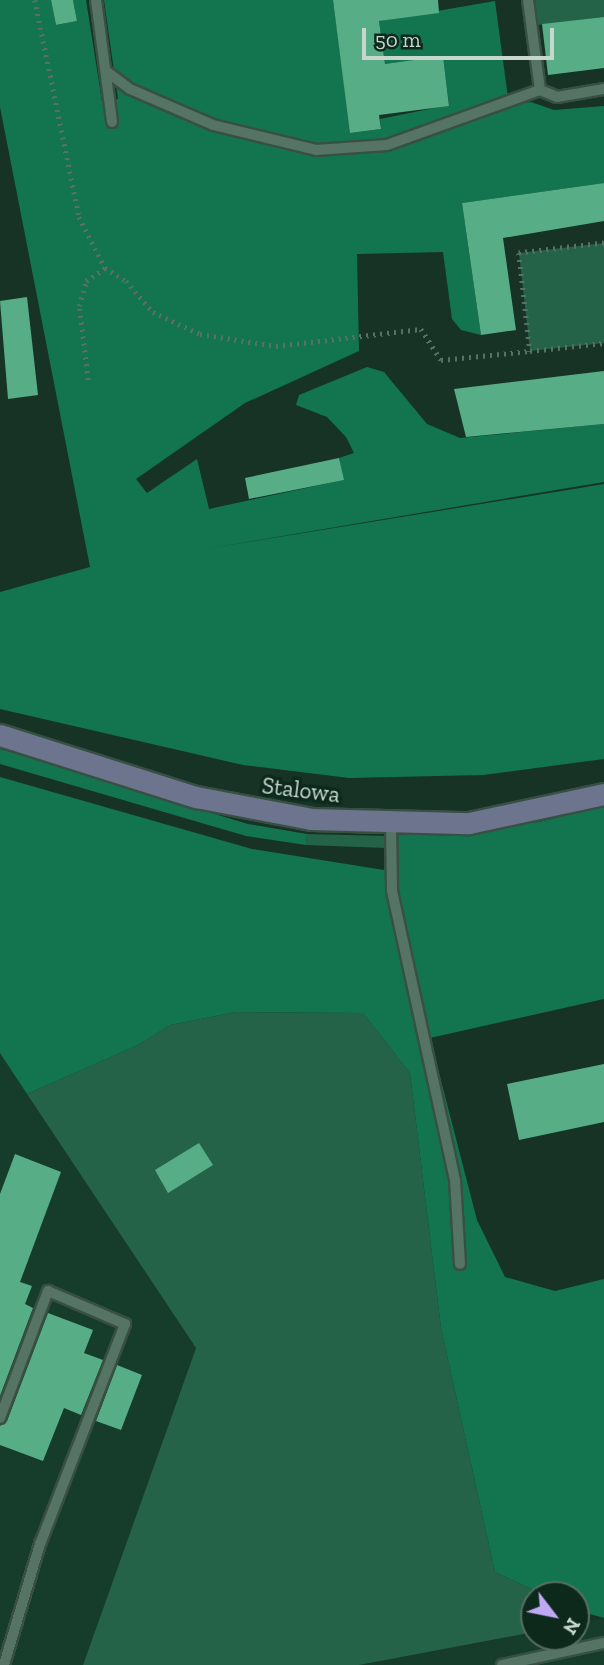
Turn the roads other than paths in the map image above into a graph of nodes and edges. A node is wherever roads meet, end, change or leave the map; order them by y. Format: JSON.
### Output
{"nodes":[{"id":1,"x":96,"y":0,"type":"edge"},
{"id":2,"x":528,"y":0,"type":"edge"},
{"id":3,"x":106,"y":71,"type":"junction"},
{"id":4,"x":604,"y":89,"type":"edge"},
{"id":5,"x":540,"y":90,"type":"junction"},
{"id":6,"x":112,"y":122,"type":"dead end"},
{"id":7,"x":0,"y":735,"type":"edge"},
{"id":8,"x":604,"y":794,"type":"edge"},
{"id":9,"x":391,"y":824,"type":"junction"},
{"id":10,"x":460,"y":1264,"type":"dead end"},
{"id":11,"x":0,"y":1418,"type":"edge"},
{"id":12,"x":604,"y":1643,"type":"edge"},
{"id":13,"x":4,"y":1665,"type":"edge"},
{"id":14,"x":502,"y":1665,"type":"edge"}],
"edges":[{"from":1,"to":3,"type":"lane"},
{"from":2,"to":5,"type":"lane"},
{"from":3,"to":5,"type":"lane"},
{"from":3,"to":6,"type":"lane"},
{"from":4,"to":5,"type":"lane"},
{"from":7,"to":9,"type":"street","name":"Stalowa"},
{"from":8,"to":9,"type":"street","name":"Stalowa"},
{"from":9,"to":10,"type":"lane"},
{"from":11,"to":13,"type":"lane"},
{"from":12,"to":14,"type":"lane"}]}
